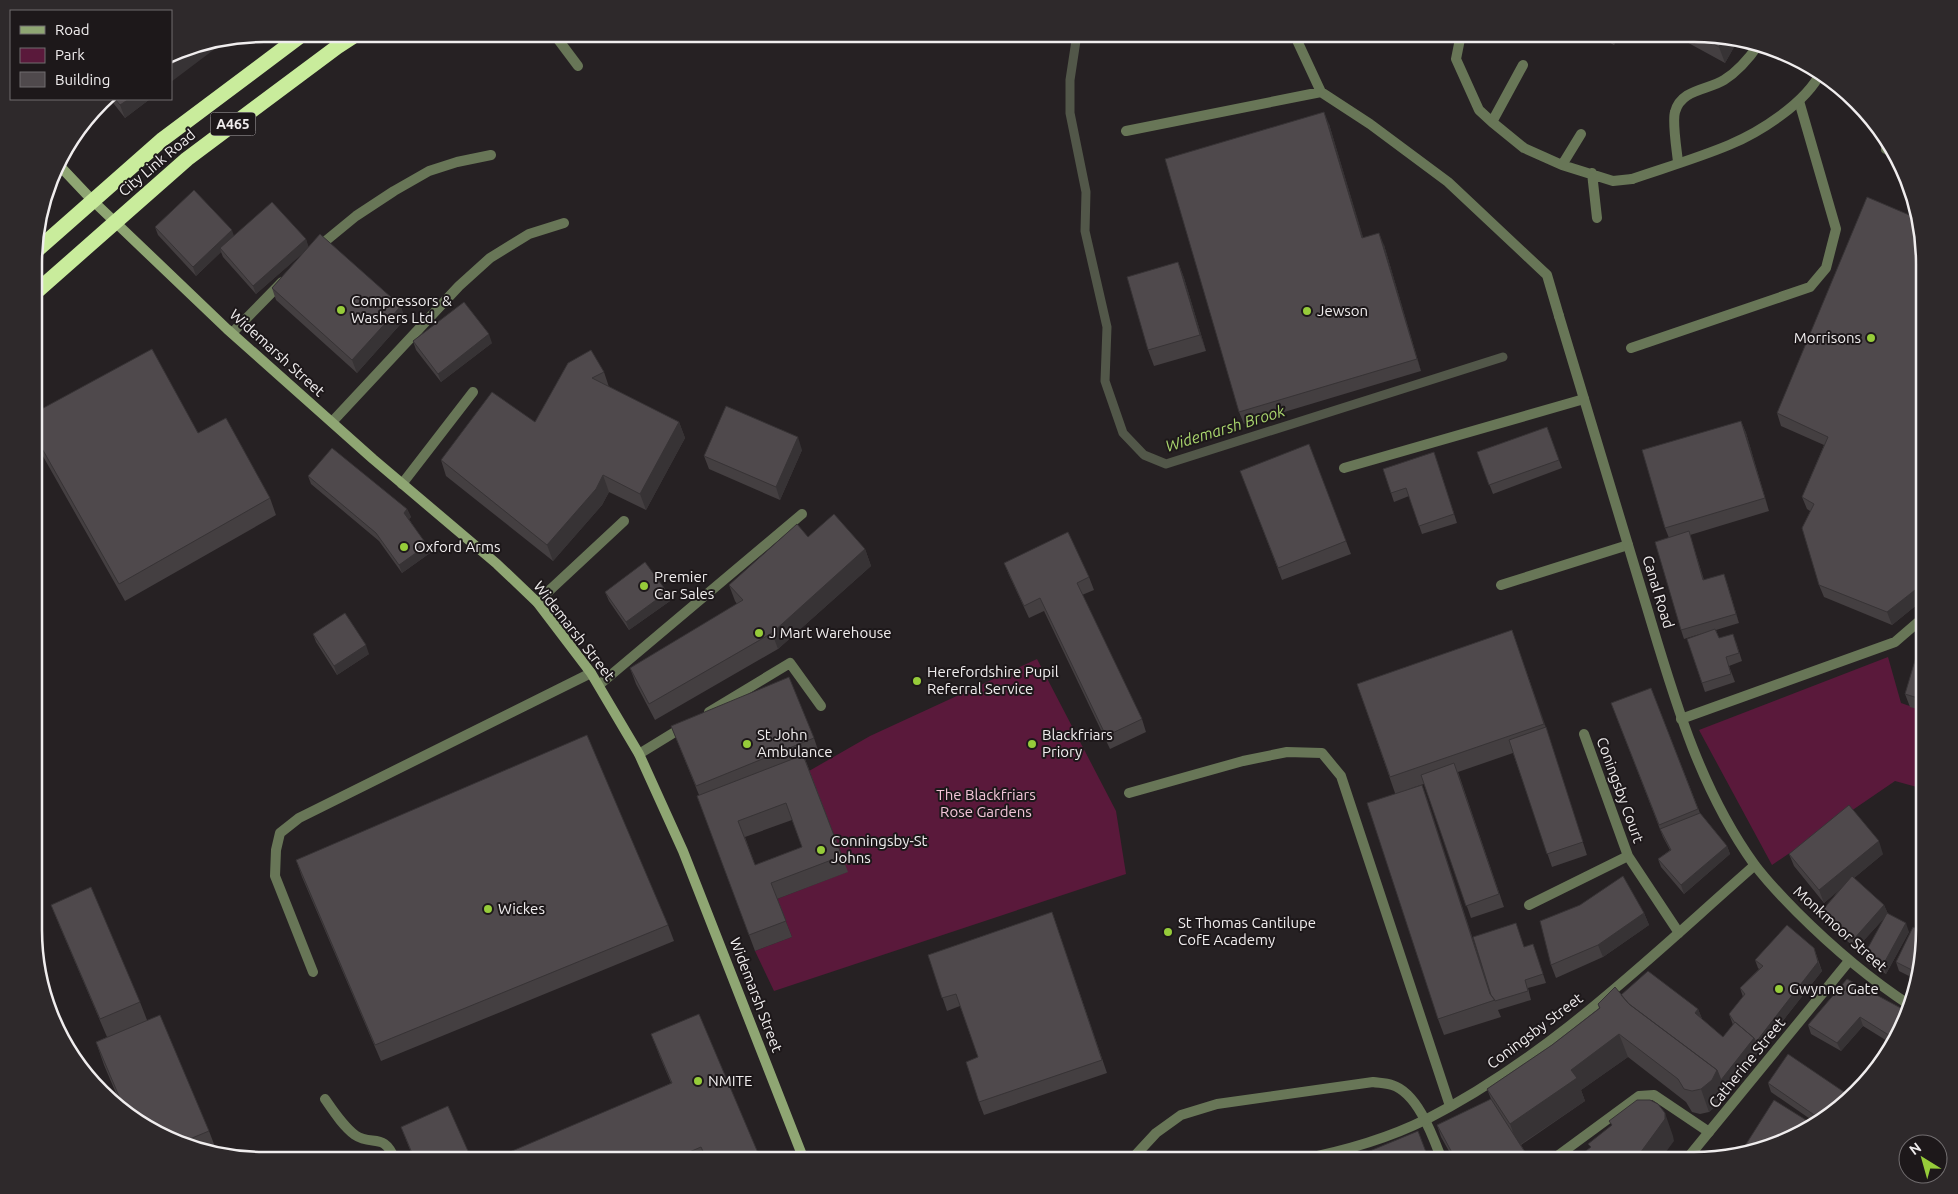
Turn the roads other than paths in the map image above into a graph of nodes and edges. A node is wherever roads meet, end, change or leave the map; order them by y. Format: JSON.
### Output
{"nodes":[{"id":1,"x":292,"y":42,"type":"edge"},
{"id":2,"x":345,"y":42,"type":"edge"},
{"id":3,"x":560,"y":42,"type":"edge"},
{"id":4,"x":1298,"y":42,"type":"edge"},
{"id":5,"x":1459,"y":42,"type":"edge"},
{"id":6,"x":1755,"y":51,"type":"edge"},
{"id":7,"x":1523,"y":65,"type":"dead end"},
{"id":8,"x":578,"y":66,"type":"dead end"},
{"id":9,"x":1816,"y":79,"type":"edge"},
{"id":10,"x":1321,"y":92,"type":"junction"},
{"id":11,"x":1799,"y":101,"type":"junction"},
{"id":12,"x":1492,"y":122,"type":"junction"},
{"id":13,"x":1126,"y":131,"type":"dead end"},
{"id":14,"x":1581,"y":134,"type":"dead end"},
{"id":15,"x":491,"y":155,"type":"dead end"},
{"id":16,"x":1678,"y":162,"type":"junction"},
{"id":17,"x":1562,"y":165,"type":"junction"},
{"id":18,"x":63,"y":170,"type":"edge"},
{"id":19,"x":1592,"y":173,"type":"junction"},
{"id":20,"x":92,"y":200,"type":"junction"},
{"id":21,"x":1597,"y":218,"type":"dead end"},
{"id":22,"x":116,"y":222,"type":"junction"},
{"id":23,"x":564,"y":223,"type":"dead end"},
{"id":24,"x":43,"y":244,"type":"edge"},
{"id":25,"x":310,"y":255,"type":"edge"},
{"id":26,"x":291,"y":274,"type":"edge"},
{"id":27,"x":42,"y":287,"type":"edge"},
{"id":28,"x":232,"y":333,"type":"junction"},
{"id":29,"x":1630,"y":348,"type":"dead end"},
{"id":30,"x":473,"y":392,"type":"dead end"},
{"id":31,"x":1584,"y":399,"type":"junction"},
{"id":32,"x":332,"y":422,"type":"junction"},
{"id":33,"x":1344,"y":468,"type":"dead end"},
{"id":34,"x":402,"y":484,"type":"junction"},
{"id":35,"x":802,"y":514,"type":"dead end"},
{"id":36,"x":624,"y":521,"type":"dead end"},
{"id":37,"x":1628,"y":545,"type":"junction"},
{"id":38,"x":1501,"y":585,"type":"dead end"},
{"id":39,"x":537,"y":602,"type":"junction"},
{"id":40,"x":1916,"y":624,"type":"edge"},
{"id":41,"x":591,"y":673,"type":"junction"},
{"id":42,"x":599,"y":685,"type":"junction"},
{"id":43,"x":820,"y":706,"type":"dead end"},
{"id":44,"x":1680,"y":719,"type":"junction"},
{"id":45,"x":1584,"y":734,"type":"dead end"},
{"id":46,"x":639,"y":754,"type":"junction"},
{"id":47,"x":1129,"y":793,"type":"dead end"},
{"id":48,"x":1628,"y":856,"type":"junction"},
{"id":49,"x":1755,"y":865,"type":"junction"},
{"id":50,"x":1529,"y":905,"type":"dead end"},
{"id":51,"x":1679,"y":933,"type":"junction"},
{"id":52,"x":1849,"y":961,"type":"junction"},
{"id":53,"x":313,"y":972,"type":"dead end"},
{"id":54,"x":1904,"y":1001,"type":"edge"},
{"id":55,"x":325,"y":1099,"type":"dead end"},
{"id":56,"x":1450,"y":1106,"type":"junction"},
{"id":57,"x":1425,"y":1120,"type":"junction"},
{"id":58,"x":1709,"y":1132,"type":"junction"},
{"id":59,"x":393,"y":1152,"type":"edge"},
{"id":60,"x":801,"y":1152,"type":"edge"},
{"id":61,"x":1138,"y":1152,"type":"edge"},
{"id":62,"x":1339,"y":1152,"type":"edge"},
{"id":63,"x":1439,"y":1152,"type":"edge"},
{"id":64,"x":1563,"y":1152,"type":"edge"},
{"id":65,"x":1693,"y":1152,"type":"edge"}],
"edges":[{"from":1,"to":20,"type":"highway","name":"City Link Road","number":"A465"},
{"from":2,"to":22,"type":"highway","name":"City Link Road","number":"A465"},
{"from":3,"to":8,"type":"street"},
{"from":4,"to":10,"type":"street"},
{"from":5,"to":12,"type":"street"},
{"from":6,"to":16,"type":"street"},
{"from":7,"to":12,"type":"street"},
{"from":9,"to":11,"type":"street"},
{"from":10,"to":13,"type":"street"},
{"from":10,"to":31,"type":"street","name":"Canal Road"},
{"from":11,"to":16,"type":"street"},
{"from":11,"to":29,"type":"street"},
{"from":12,"to":17,"type":"street"},
{"from":14,"to":17,"type":"street"},
{"from":15,"to":25,"type":"street"},
{"from":16,"to":19,"type":"street"},
{"from":17,"to":19,"type":"street"},
{"from":18,"to":20,"type":"main road","name":"Widemarsh Street"},
{"from":19,"to":21,"type":"street"},
{"from":20,"to":22,"type":"main road","name":"Widemarsh Street"},
{"from":20,"to":24,"type":"highway","name":"City Link Road","number":"A465"},
{"from":22,"to":27,"type":"highway","name":"City Link Road","number":"A465"},
{"from":22,"to":28,"type":"main road","name":"Widemarsh Street"},
{"from":23,"to":32,"type":"street"},
{"from":26,"to":28,"type":"street"},
{"from":28,"to":32,"type":"main road","name":"Widemarsh Street"},
{"from":30,"to":34,"type":"street"},
{"from":31,"to":33,"type":"street"},
{"from":31,"to":37,"type":"street","name":"Canal Road"},
{"from":32,"to":34,"type":"main road","name":"Widemarsh Street"},
{"from":34,"to":39,"type":"main road","name":"Widemarsh Street"},
{"from":35,"to":42,"type":"street"},
{"from":36,"to":39,"type":"street"},
{"from":37,"to":38,"type":"street"},
{"from":37,"to":44,"type":"street","name":"Canal Road"},
{"from":39,"to":41,"type":"main road","name":"Widemarsh Street"},
{"from":40,"to":44,"type":"street"},
{"from":41,"to":42,"type":"main road","name":"Widemarsh Street"},
{"from":41,"to":53,"type":"street"},
{"from":42,"to":46,"type":"main road","name":"Widemarsh Street"},
{"from":43,"to":46,"type":"street"},
{"from":44,"to":49,"type":"street","name":"Canal Road"},
{"from":45,"to":48,"type":"street","name":"Coningsby Court"},
{"from":46,"to":60,"type":"main road","name":"Widemarsh Street"},
{"from":47,"to":56,"type":"street"},
{"from":48,"to":50,"type":"street","name":"Coningsby Court"},
{"from":48,"to":51,"type":"street","name":"Coningsby Court"},
{"from":49,"to":51,"type":"street","name":"Coningsby Street"},
{"from":49,"to":52,"type":"street","name":"Monkmoor Street"},
{"from":51,"to":56,"type":"street","name":"Coningsby Street"},
{"from":52,"to":54,"type":"street","name":"Monkmoor Street"},
{"from":52,"to":58,"type":"street","name":"Catherine Street"},
{"from":55,"to":59,"type":"street"},
{"from":56,"to":57,"type":"street","name":"Coningsby Street"},
{"from":57,"to":61,"type":"street"},
{"from":57,"to":62,"type":"street","name":"Coningsby Street"},
{"from":57,"to":63,"type":"street"},
{"from":58,"to":64,"type":"street"},
{"from":58,"to":65,"type":"street","name":"Catherine Street"}]}
